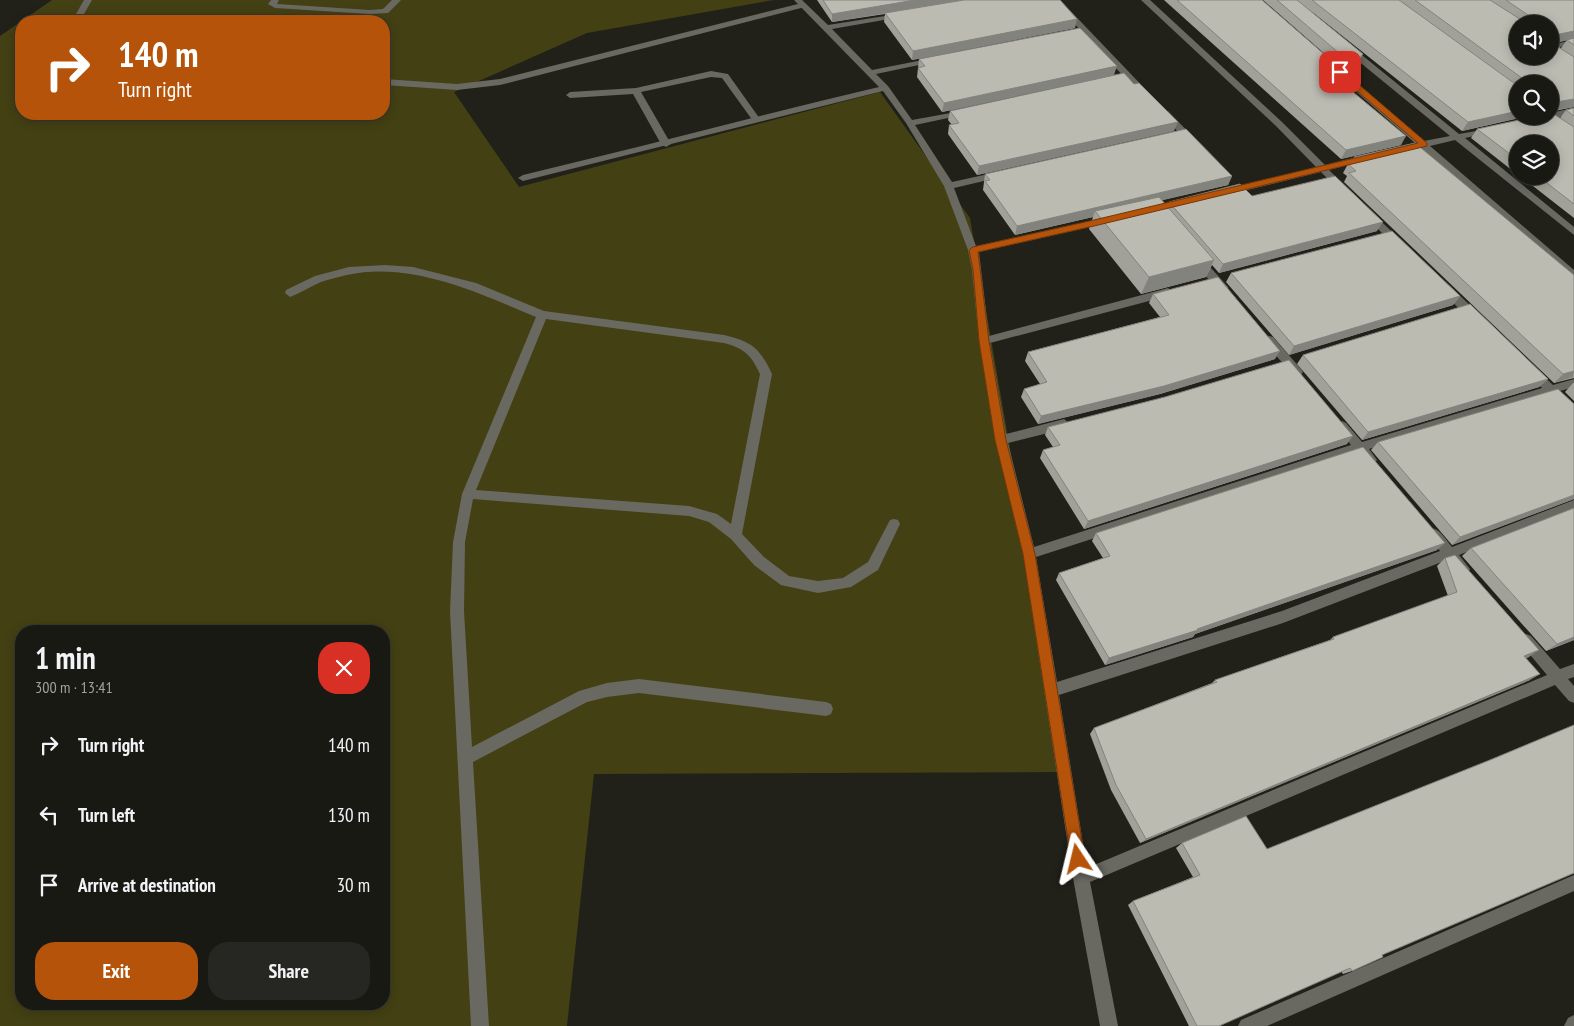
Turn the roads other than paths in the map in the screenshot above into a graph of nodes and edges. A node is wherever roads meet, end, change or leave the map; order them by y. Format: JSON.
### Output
{"nodes":[{"id":1,"x":88,"y":0,"type":"edge"},
{"id":2,"x":275,"y":0,"type":"edge"},
{"id":3,"x":397,"y":0,"type":"edge"},
{"id":4,"x":1056,"y":0,"type":"edge"},
{"id":5,"x":1144,"y":0,"type":"edge"},
{"id":6,"x":800,"y":2,"type":"edge"},
{"id":7,"x":906,"y":14,"type":"edge"},
{"id":8,"x":79,"y":15,"type":"edge"},
{"id":9,"x":826,"y":28,"type":"junction"},
{"id":10,"x":1084,"y":31,"type":"junction"},
{"id":11,"x":1075,"y":32,"type":"edge"},
{"id":12,"x":1574,"y":42,"type":"edge"},
{"id":13,"x":1343,"y":44,"type":"edge"},
{"id":14,"x":1559,"y":46,"type":"edge"},
{"id":15,"x":1322,"y":56,"type":"edge"},
{"id":16,"x":948,"y":57,"type":"edge"},
{"id":17,"x":870,"y":73,"type":"junction"},
{"id":18,"x":390,"y":82,"type":"edge"},
{"id":19,"x":885,"y":88,"type":"junction"},
{"id":20,"x":636,"y":91,"type":"junction"},
{"id":21,"x":570,"y":94,"type":"dead end"},
{"id":22,"x":969,"y":110,"type":"edge"},
{"id":23,"x":1574,"y":111,"type":"edge"},
{"id":24,"x":1559,"y":114,"type":"edge"},
{"id":25,"x":756,"y":119,"type":"junction"},
{"id":26,"x":910,"y":123,"type":"junction"},
{"id":27,"x":1502,"y":128,"type":"edge"},
{"id":28,"x":1458,"y":138,"type":"junction"},
{"id":29,"x":666,"y":144,"type":"junction"},
{"id":30,"x":1424,"y":144,"type":"junction"},
{"id":31,"x":1199,"y":147,"type":"edge"},
{"id":32,"x":1393,"y":152,"type":"edge"},
{"id":33,"x":1375,"y":156,"type":"edge"},
{"id":34,"x":1320,"y":168,"type":"junction"},
{"id":35,"x":1013,"y":171,"type":"edge"},
{"id":36,"x":523,"y":178,"type":"dead end"},
{"id":37,"x":949,"y":186,"type":"junction"},
{"id":38,"x":1212,"y":195,"type":"edge"},
{"id":39,"x":1120,"y":217,"type":"edge"},
{"id":40,"x":1574,"y":232,"type":"edge"},
{"id":41,"x":973,"y":250,"type":"junction"},
{"id":42,"x":1191,"y":251,"type":"edge"},
{"id":43,"x":1409,"y":254,"type":"edge"},
{"id":44,"x":1574,"y":276,"type":"edge"},
{"id":45,"x":1437,"y":281,"type":"edge"},
{"id":46,"x":1179,"y":290,"type":"edge"},
{"id":47,"x":290,"y":293,"type":"dead end"},
{"id":48,"x":1235,"y":303,"type":"edge"},
{"id":49,"x":542,"y":315,"type":"junction"},
{"id":50,"x":1485,"y":327,"type":"edge"},
{"id":51,"x":1262,"y":332,"type":"edge"},
{"id":52,"x":984,"y":341,"type":"junction"},
{"id":53,"x":1525,"y":365,"type":"edge"},
{"id":54,"x":1306,"y":383,"type":"edge"},
{"id":55,"x":1574,"y":383,"type":"edge"},
{"id":56,"x":1552,"y":391,"type":"junction"},
{"id":57,"x":1574,"y":411,"type":"edge"},
{"id":58,"x":1336,"y":419,"type":"edge"},
{"id":59,"x":1076,"y":421,"type":"edge"},
{"id":60,"x":1001,"y":440,"type":"junction"},
{"id":61,"x":1360,"y":447,"type":"junction"},
{"id":62,"x":1378,"y":468,"type":"edge"},
{"id":63,"x":468,"y":494,"type":"junction"},
{"id":64,"x":1574,"y":505,"type":"edge"},
{"id":65,"x":894,"y":524,"type":"dead end"},
{"id":66,"x":1426,"y":526,"type":"edge"},
{"id":67,"x":735,"y":535,"type":"junction"},
{"id":68,"x":1029,"y":554,"type":"junction"},
{"id":69,"x":1450,"y":554,"type":"junction"},
{"id":70,"x":1469,"y":576,"type":"edge"},
{"id":71,"x":1520,"y":634,"type":"edge"},
{"id":72,"x":1574,"y":670,"type":"edge"},
{"id":73,"x":1559,"y":677,"type":"junction"},
{"id":74,"x":1050,"y":691,"type":"junction"},
{"id":75,"x":1574,"y":696,"type":"edge"},
{"id":76,"x":826,"y":709,"type":"dead end"},
{"id":77,"x":465,"y":758,"type":"junction"},
{"id":78,"x":1081,"y":878,"type":"junction"},
{"id":79,"x":1574,"y":883,"type":"edge"},
{"id":80,"x":480,"y":1026,"type":"edge"},
{"id":81,"x":1108,"y":1026,"type":"edge"},
{"id":82,"x":1247,"y":1026,"type":"edge"}],
"edges":[{"from":1,"to":8,"type":"street"},
{"from":2,"to":3,"type":"street"},
{"from":4,"to":10,"type":"street"},
{"from":5,"to":34,"type":"street"},
{"from":6,"to":9,"type":"street"},
{"from":6,"to":18,"type":"street"},
{"from":7,"to":9,"type":"street"},
{"from":9,"to":17,"type":"street"},
{"from":10,"to":11,"type":"street"},
{"from":10,"to":31,"type":"street"},
{"from":12,"to":14,"type":"street"},
{"from":13,"to":28,"type":"street"},
{"from":15,"to":30,"type":"street"},
{"from":16,"to":17,"type":"street"},
{"from":17,"to":19,"type":"street"},
{"from":19,"to":25,"type":"street"},
{"from":19,"to":26,"type":"street"},
{"from":20,"to":21,"type":"street"},
{"from":20,"to":25,"type":"street"},
{"from":20,"to":29,"type":"street"},
{"from":22,"to":26,"type":"street"},
{"from":23,"to":24,"type":"street"},
{"from":25,"to":29,"type":"street"},
{"from":26,"to":37,"type":"street"},
{"from":27,"to":28,"type":"street"},
{"from":28,"to":30,"type":"street"},
{"from":28,"to":40,"type":"street"},
{"from":29,"to":36,"type":"street"},
{"from":30,"to":32,"type":"street"},
{"from":30,"to":44,"type":"street"},
{"from":33,"to":34,"type":"street"},
{"from":34,"to":38,"type":"street"},
{"from":34,"to":43,"type":"street"},
{"from":35,"to":37,"type":"street"},
{"from":37,"to":41,"type":"street"},
{"from":39,"to":41,"type":"street"},
{"from":41,"to":52,"type":"street"},
{"from":42,"to":48,"type":"street"},
{"from":45,"to":50,"type":"street"},
{"from":46,"to":52,"type":"street"},
{"from":47,"to":49,"type":"street"},
{"from":49,"to":63,"type":"street"},
{"from":49,"to":67,"type":"street"},
{"from":51,"to":54,"type":"street"},
{"from":52,"to":60,"type":"street"},
{"from":53,"to":56,"type":"street"},
{"from":55,"to":56,"type":"street"},
{"from":56,"to":57,"type":"street"},
{"from":56,"to":61,"type":"street"},
{"from":58,"to":61,"type":"street"},
{"from":59,"to":60,"type":"street"},
{"from":60,"to":68,"type":"street"},
{"from":61,"to":62,"type":"street"},
{"from":61,"to":68,"type":"street"},
{"from":63,"to":67,"type":"street"},
{"from":63,"to":77,"type":"street"},
{"from":64,"to":69,"type":"street"},
{"from":65,"to":67,"type":"street"},
{"from":66,"to":69,"type":"street"},
{"from":68,"to":74,"type":"street"},
{"from":69,"to":70,"type":"street"},
{"from":69,"to":74,"type":"street"},
{"from":71,"to":73,"type":"street"},
{"from":72,"to":73,"type":"street"},
{"from":73,"to":75,"type":"street"},
{"from":73,"to":78,"type":"street"},
{"from":74,"to":78,"type":"street"},
{"from":76,"to":77,"type":"street"},
{"from":77,"to":80,"type":"street"},
{"from":78,"to":81,"type":"street"},
{"from":79,"to":82,"type":"street"}]}
